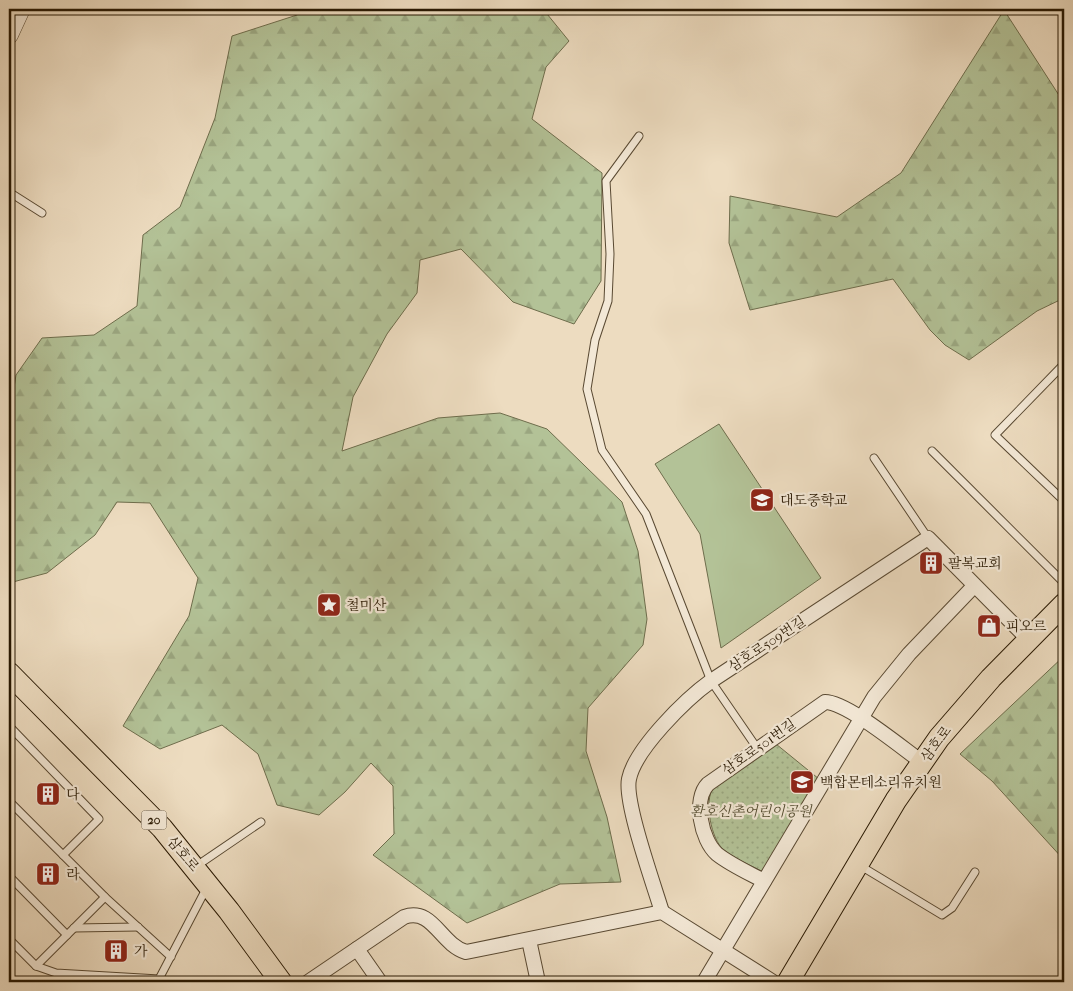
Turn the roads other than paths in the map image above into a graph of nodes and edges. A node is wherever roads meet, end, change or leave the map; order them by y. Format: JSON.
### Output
{"nodes":[{"id":1,"x":22,"y":9,"type":"edge"},
{"id":2,"x":9,"y":34,"type":"edge"},
{"id":3,"x":639,"y":136,"type":"dead end"},
{"id":4,"x":9,"y":192,"type":"edge"},
{"id":5,"x":42,"y":213,"type":"dead end"},
{"id":6,"x":1064,"y":364,"type":"edge"},
{"id":7,"x":932,"y":451,"type":"dead end"},
{"id":8,"x":874,"y":458,"type":"dead end"},
{"id":9,"x":1064,"y":501,"type":"edge"},
{"id":10,"x":928,"y":538,"type":"junction"},
{"id":11,"x":1064,"y":583,"type":"edge"},
{"id":12,"x":974,"y":586,"type":"junction"},
{"id":13,"x":1064,"y":604,"type":"edge"},
{"id":14,"x":1029,"y":640,"type":"junction"},
{"id":15,"x":9,"y":674,"type":"edge"},
{"id":16,"x":711,"y":681,"type":"junction"},
{"id":17,"x":860,"y":718,"type":"junction"},
{"id":18,"x":12,"y":729,"type":"dead end"},
{"id":19,"x":756,"y":748,"type":"junction"},
{"id":20,"x":922,"y":762,"type":"junction"},
{"id":21,"x":9,"y":801,"type":"edge"},
{"id":22,"x":261,"y":822,"type":"dead end"},
{"id":23,"x":63,"y":855,"type":"junction"},
{"id":24,"x":859,"y":865,"type":"junction"},
{"id":25,"x":975,"y":872,"type":"dead end"},
{"id":26,"x":9,"y":876,"type":"edge"},
{"id":27,"x":202,"y":876,"type":"junction"},
{"id":28,"x":764,"y":882,"type":"junction"},
{"id":29,"x":105,"y":897,"type":"junction"},
{"id":30,"x":662,"y":912,"type":"junction"},
{"id":31,"x":138,"y":927,"type":"junction"},
{"id":32,"x":74,"y":928,"type":"junction"},
{"id":33,"x":67,"y":935,"type":"junction"},
{"id":34,"x":9,"y":939,"type":"edge"},
{"id":35,"x":529,"y":940,"type":"junction"},
{"id":36,"x":357,"y":949,"type":"junction"},
{"id":37,"x":723,"y":951,"type":"junction"},
{"id":38,"x":170,"y":957,"type":"junction"},
{"id":39,"x":36,"y":966,"type":"junction"},
{"id":40,"x":281,"y":982,"type":"edge"},
{"id":41,"x":308,"y":982,"type":"edge"},
{"id":42,"x":380,"y":982,"type":"edge"},
{"id":43,"x":538,"y":982,"type":"edge"},
{"id":44,"x":704,"y":982,"type":"edge"},
{"id":45,"x":774,"y":982,"type":"edge"},
{"id":46,"x":788,"y":982,"type":"edge"}],
"edges":[{"from":1,"to":2,"type":"street"},
{"from":3,"to":16,"type":"lane"},
{"from":4,"to":5,"type":"lane"},
{"from":6,"to":9,"type":"lane"},
{"from":7,"to":11,"type":"lane"},
{"from":8,"to":10,"type":"lane"},
{"from":10,"to":12,"type":"street"},
{"from":10,"to":16,"type":"street","name":"삼호로509번길"},
{"from":12,"to":14,"type":"street"},
{"from":12,"to":17,"type":"street"},
{"from":13,"to":14,"type":"main road","name":"삼호로"},
{"from":14,"to":20,"type":"main road","name":"삼호로"},
{"from":15,"to":27,"type":"main road","name":"삼호로","number":"20"},
{"from":16,"to":19,"type":"lane"},
{"from":16,"to":30,"type":"street","name":"삼호로509번길"},
{"from":17,"to":19,"type":"street","name":"삼호로501번길"},
{"from":17,"to":20,"type":"street","name":"삼호로501번길"},
{"from":17,"to":28,"type":"street"},
{"from":18,"to":23,"type":"lane"},
{"from":19,"to":28,"type":"street","name":"삼호로501번길"},
{"from":20,"to":24,"type":"main road","name":"삼호로"},
{"from":21,"to":23,"type":"lane"},
{"from":22,"to":27,"type":"lane"},
{"from":23,"to":29,"type":"lane"},
{"from":24,"to":25,"type":"lane"},
{"from":24,"to":46,"type":"main road","name":"삼호로"},
{"from":26,"to":33,"type":"lane"},
{"from":27,"to":38,"type":"lane"},
{"from":27,"to":40,"type":"main road","name":"삼호로","number":"20"},
{"from":28,"to":37,"type":"street"},
{"from":29,"to":31,"type":"lane"},
{"from":29,"to":32,"type":"lane"},
{"from":30,"to":35,"type":"street"},
{"from":30,"to":37,"type":"street"},
{"from":31,"to":32,"type":"lane"},
{"from":31,"to":38,"type":"lane"},
{"from":32,"to":33,"type":"lane"},
{"from":33,"to":39,"type":"lane"},
{"from":34,"to":39,"type":"lane"},
{"from":35,"to":36,"type":"street"},
{"from":35,"to":43,"type":"street"},
{"from":36,"to":41,"type":"street"},
{"from":36,"to":42,"type":"street"},
{"from":37,"to":44,"type":"street"},
{"from":37,"to":45,"type":"street"},
{"from":38,"to":39,"type":"lane"}]}
